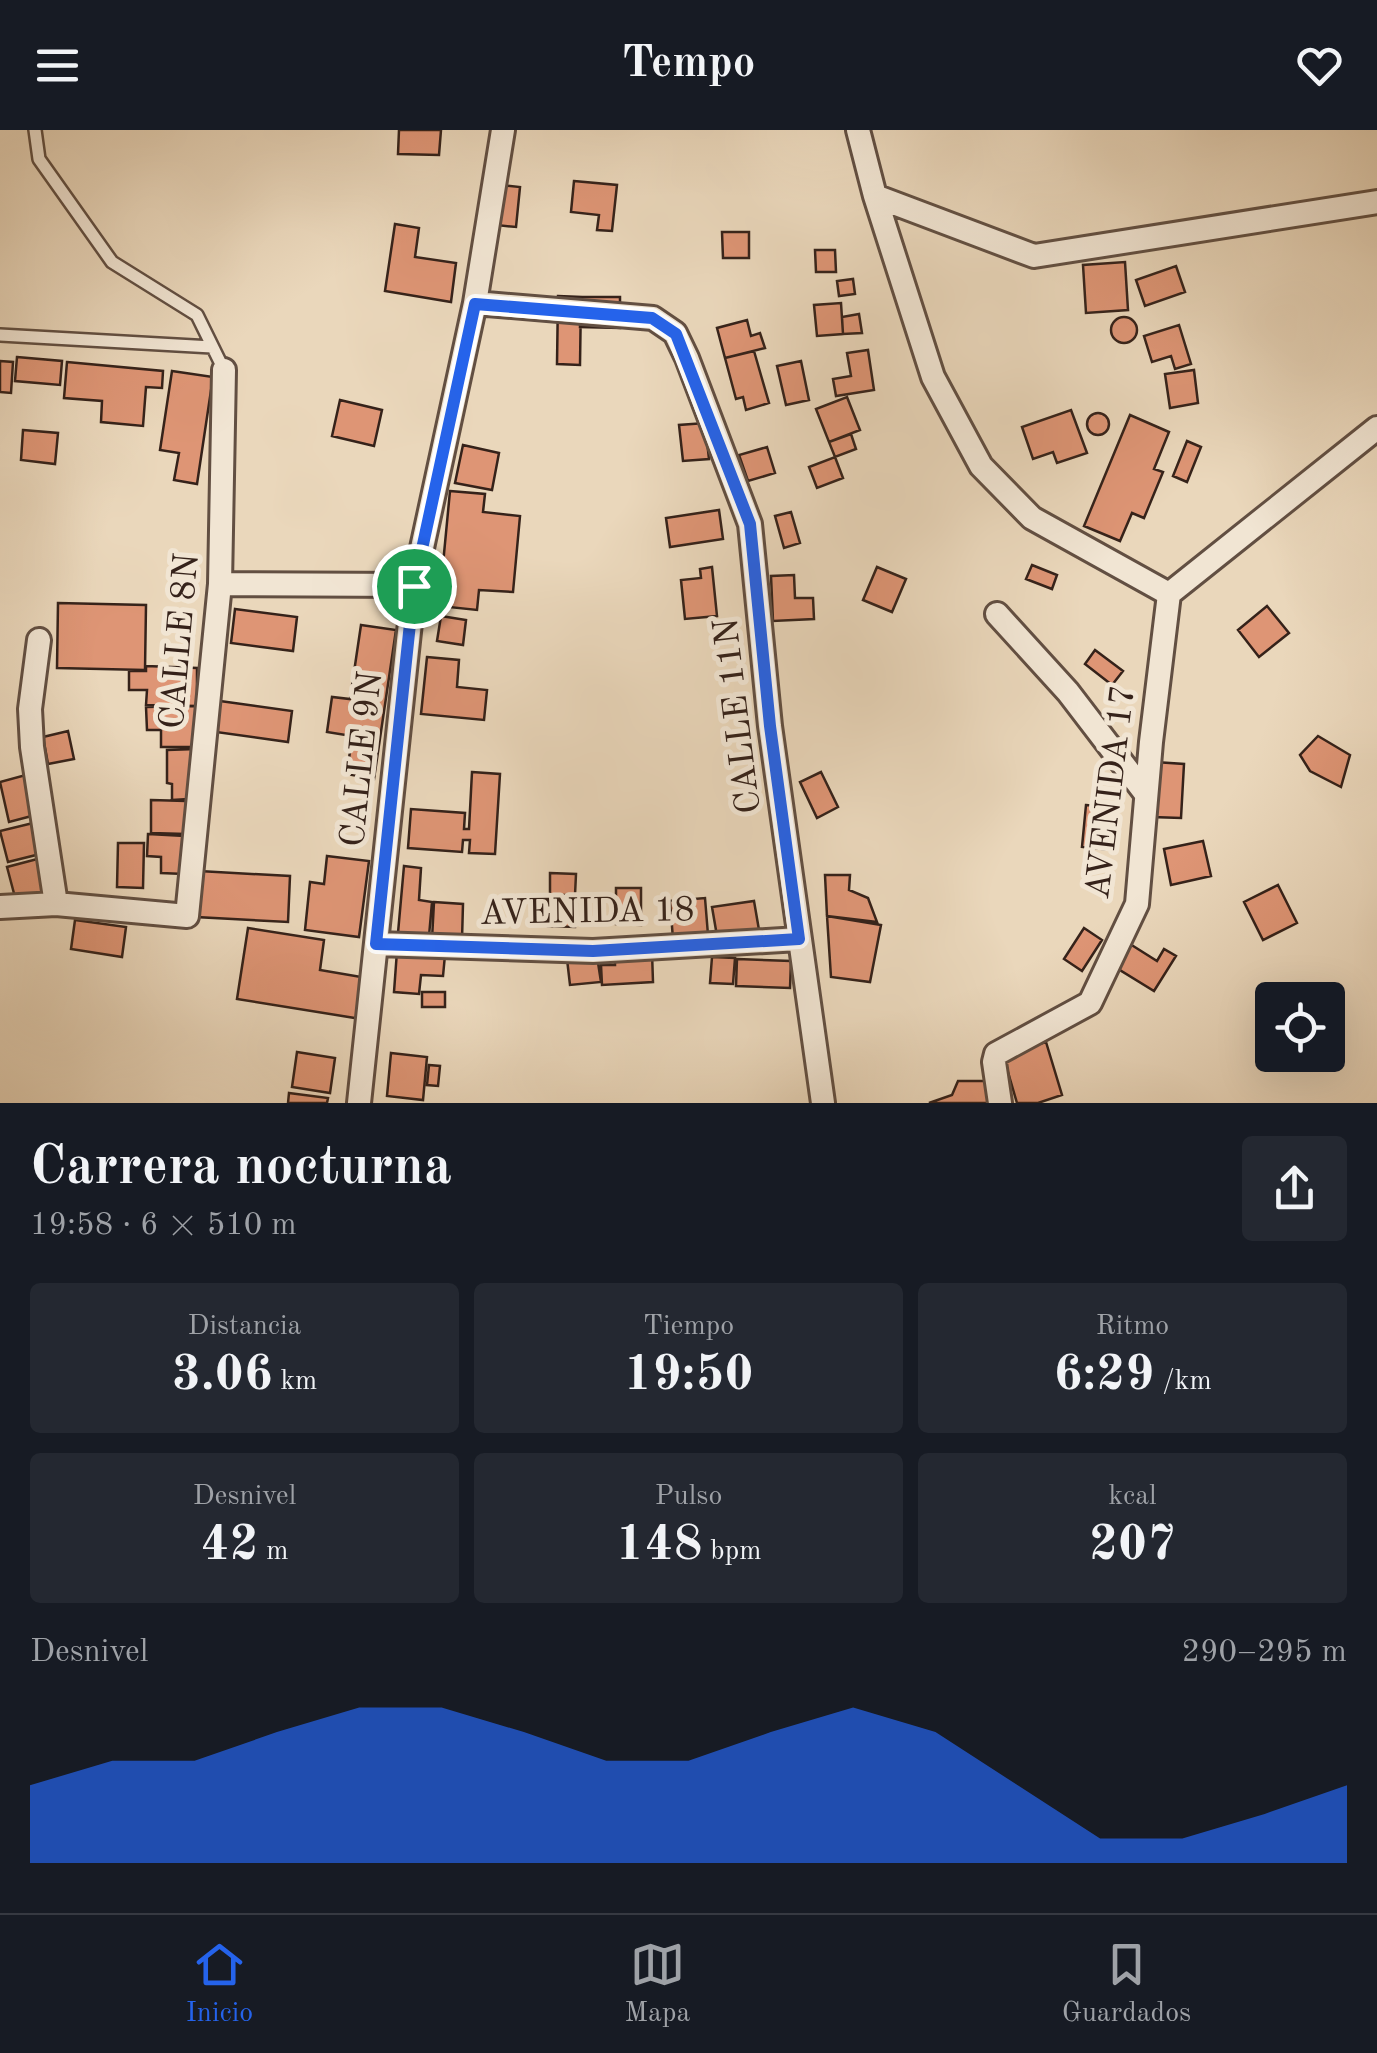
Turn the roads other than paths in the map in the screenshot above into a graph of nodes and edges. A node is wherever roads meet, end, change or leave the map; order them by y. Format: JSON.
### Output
{"nodes":[{"id":1,"x":35,"y":130,"type":"edge"},
{"id":2,"x":503,"y":130,"type":"edge"},
{"id":3,"x":858,"y":130,"type":"edge"},
{"id":4,"x":875,"y":196,"type":"junction"},
{"id":5,"x":1377,"y":202,"type":"edge"},
{"id":6,"x":475,"y":304,"type":"junction"},
{"id":7,"x":0,"y":335,"type":"edge"},
{"id":8,"x":212,"y":346,"type":"junction"},
{"id":9,"x":224,"y":370,"type":"joint"},
{"id":10,"x":1377,"y":428,"type":"edge"},
{"id":11,"x":220,"y":584,"type":"junction"},
{"id":12,"x":414,"y":586,"type":"junction"},
{"id":13,"x":1169,"y":594,"type":"junction"},
{"id":14,"x":997,"y":614,"type":"dead end"},
{"id":15,"x":39,"y":640,"type":"dead end"},
{"id":16,"x":1146,"y":794,"type":"junction"},
{"id":17,"x":56,"y":904,"type":"junction"},
{"id":18,"x":0,"y":907,"type":"edge"},
{"id":19,"x":799,"y":939,"type":"junction"},
{"id":20,"x":376,"y":944,"type":"junction"},
{"id":21,"x":359,"y":1103,"type":"edge"},
{"id":22,"x":824,"y":1103,"type":"edge"},
{"id":23,"x":1000,"y":1103,"type":"edge"}],
"edges":[{"from":1,"to":8,"type":"lane"},
{"from":2,"to":6,"type":"street","name":"CALLE 9N"},
{"from":3,"to":4,"type":"street"},
{"from":4,"to":5,"type":"street"},
{"from":4,"to":13,"type":"street"},
{"from":6,"to":12,"type":"street","name":"CALLE 9N"},
{"from":6,"to":19,"type":"street","name":"CALLE 11N"},
{"from":7,"to":8,"type":"lane"},
{"from":8,"to":9,"type":"lane"},
{"from":9,"to":11,"type":"street","name":"CALLE 8N"},
{"from":10,"to":13,"type":"street"},
{"from":11,"to":12,"type":"street"},
{"from":11,"to":17,"type":"street","name":"CALLE 8N"},
{"from":12,"to":20,"type":"street","name":"CALLE 9N"},
{"from":13,"to":16,"type":"street","name":"AVENIDA 17"},
{"from":14,"to":16,"type":"street"},
{"from":15,"to":17,"type":"street"},
{"from":16,"to":23,"type":"street","name":"AVENIDA 17"},
{"from":17,"to":18,"type":"street"},
{"from":19,"to":20,"type":"street","name":"AVENIDA 18"},
{"from":19,"to":22,"type":"street","name":"CALLE 11N"},
{"from":20,"to":21,"type":"street","name":"CALLE 9N"}]}
